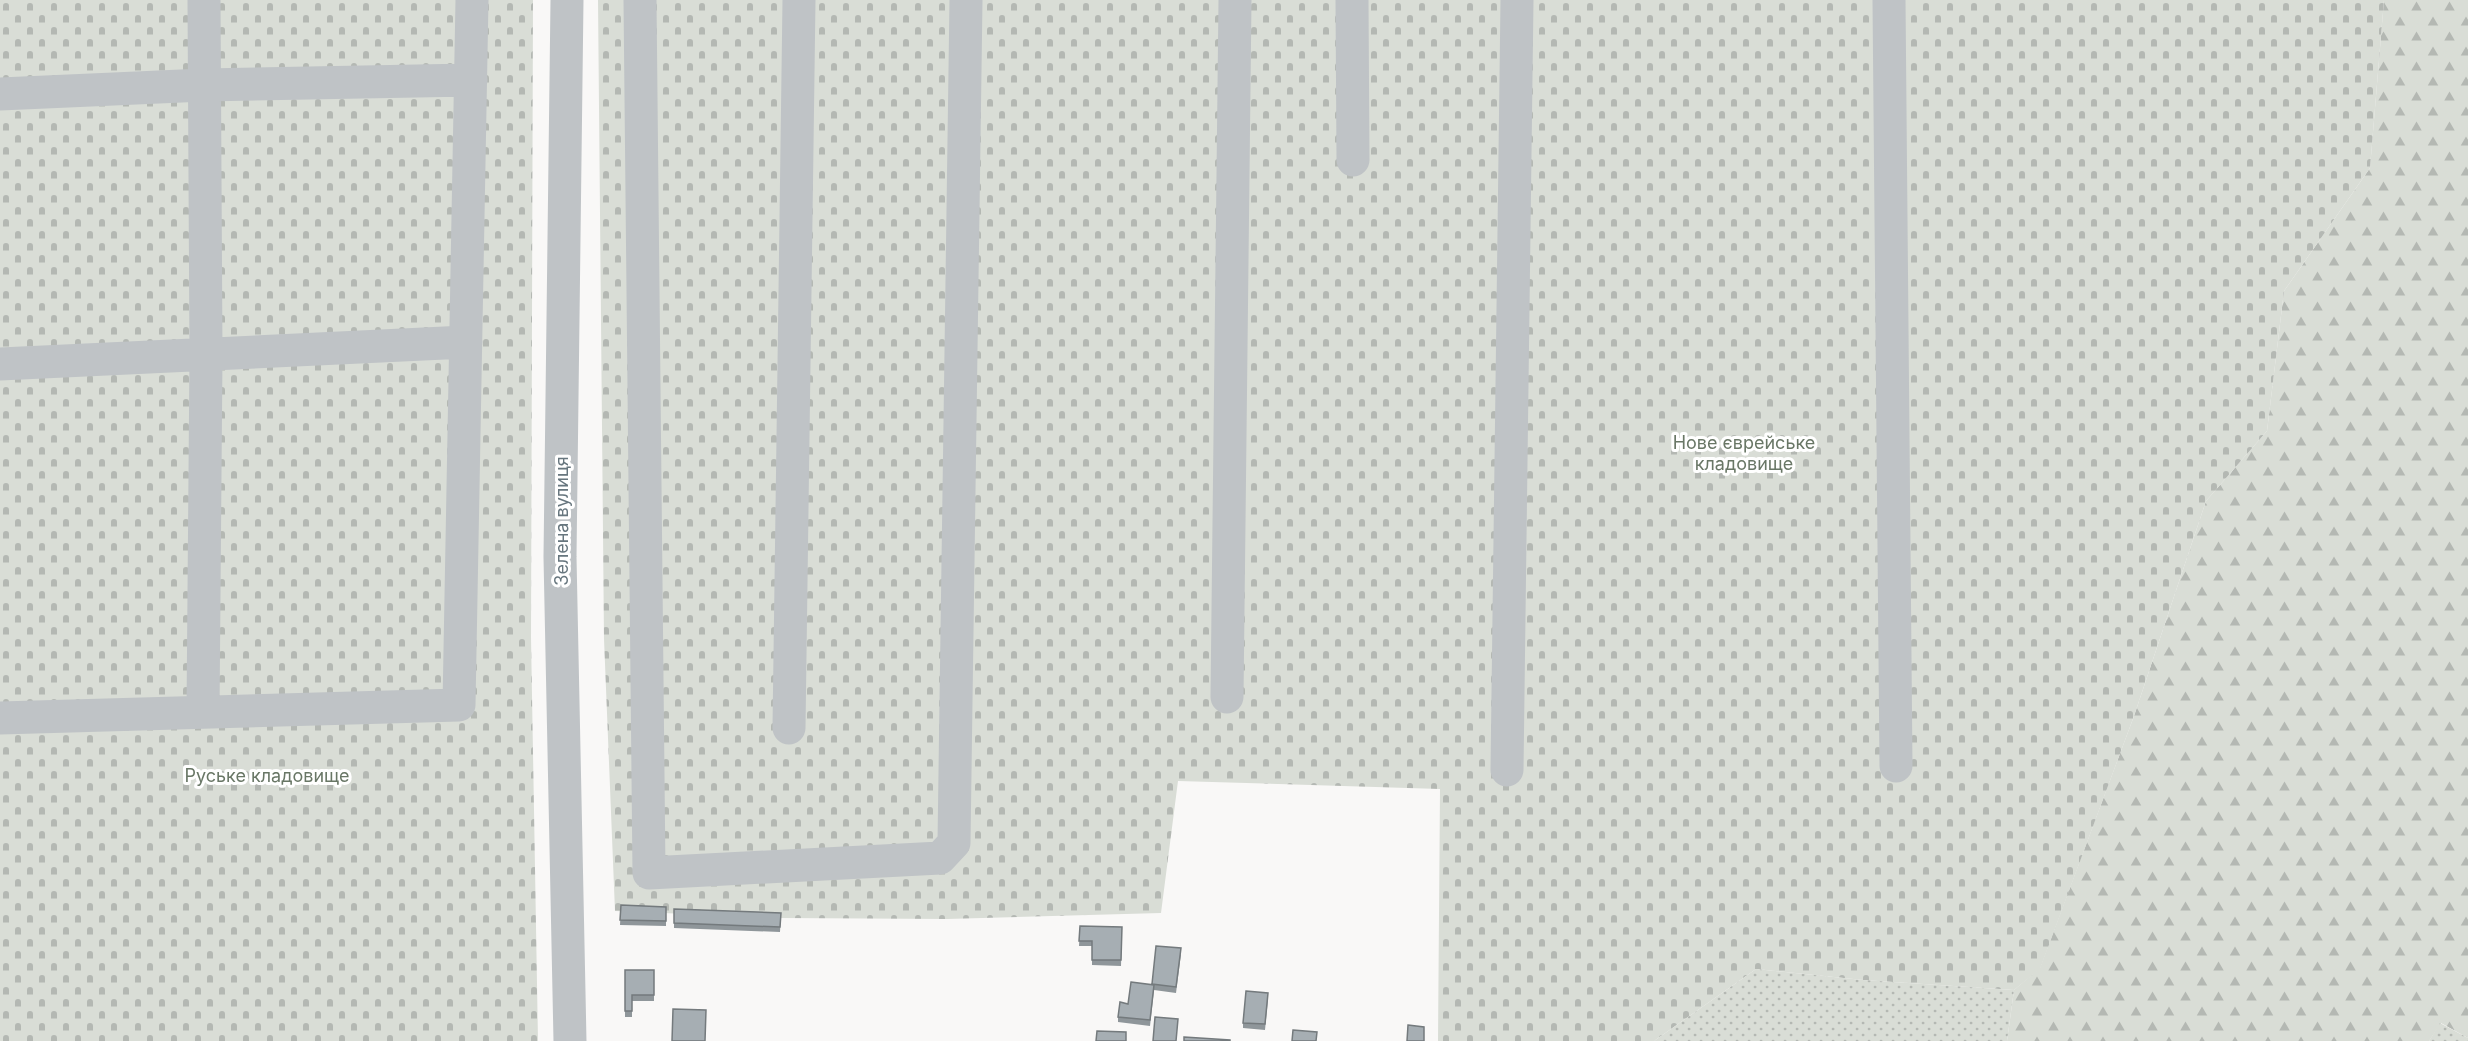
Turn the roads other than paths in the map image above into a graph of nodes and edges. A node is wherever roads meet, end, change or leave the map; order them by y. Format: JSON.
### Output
{"nodes":[{"id":1,"x":204,"y":0,"type":"edge"},
{"id":2,"x":472,"y":0,"type":"edge"},
{"id":3,"x":567,"y":0,"type":"edge"},
{"id":4,"x":640,"y":0,"type":"edge"},
{"id":5,"x":799,"y":0,"type":"edge"},
{"id":6,"x":966,"y":0,"type":"edge"},
{"id":7,"x":1234,"y":0,"type":"edge"},
{"id":8,"x":1352,"y":0,"type":"edge"},
{"id":9,"x":1517,"y":0,"type":"edge"},
{"id":10,"x":1889,"y":0,"type":"edge"},
{"id":11,"x":471,"y":80,"type":"junction"},
{"id":12,"x":204,"y":85,"type":"junction"},
{"id":13,"x":0,"y":94,"type":"edge"},
{"id":14,"x":1353,"y":159,"type":"dead end"},
{"id":15,"x":466,"y":342,"type":"junction"},
{"id":16,"x":206,"y":355,"type":"junction"},
{"id":17,"x":0,"y":364,"type":"edge"},
{"id":18,"x":1227,"y":697,"type":"dead end"},
{"id":19,"x":203,"y":712,"type":"junction"},
{"id":20,"x":0,"y":718,"type":"edge"},
{"id":21,"x":789,"y":728,"type":"dead end"},
{"id":22,"x":1896,"y":766,"type":"dead end"},
{"id":23,"x":1507,"y":770,"type":"dead end"},
{"id":24,"x":570,"y":1041,"type":"edge"}],
"edges":[{"from":1,"to":12,"type":"street"},
{"from":2,"to":11,"type":"street"},
{"from":3,"to":24,"type":"street","name":"Зелена вулиця"},
{"from":4,"to":6,"type":"street"},
{"from":5,"to":21,"type":"street"},
{"from":7,"to":18,"type":"street"},
{"from":8,"to":14,"type":"street"},
{"from":9,"to":23,"type":"street"},
{"from":10,"to":22,"type":"street"},
{"from":11,"to":12,"type":"street"},
{"from":11,"to":15,"type":"street"},
{"from":12,"to":13,"type":"street"},
{"from":12,"to":16,"type":"street"},
{"from":15,"to":16,"type":"street"},
{"from":15,"to":19,"type":"street"},
{"from":16,"to":17,"type":"street"},
{"from":16,"to":19,"type":"street"},
{"from":19,"to":20,"type":"street"}]}
